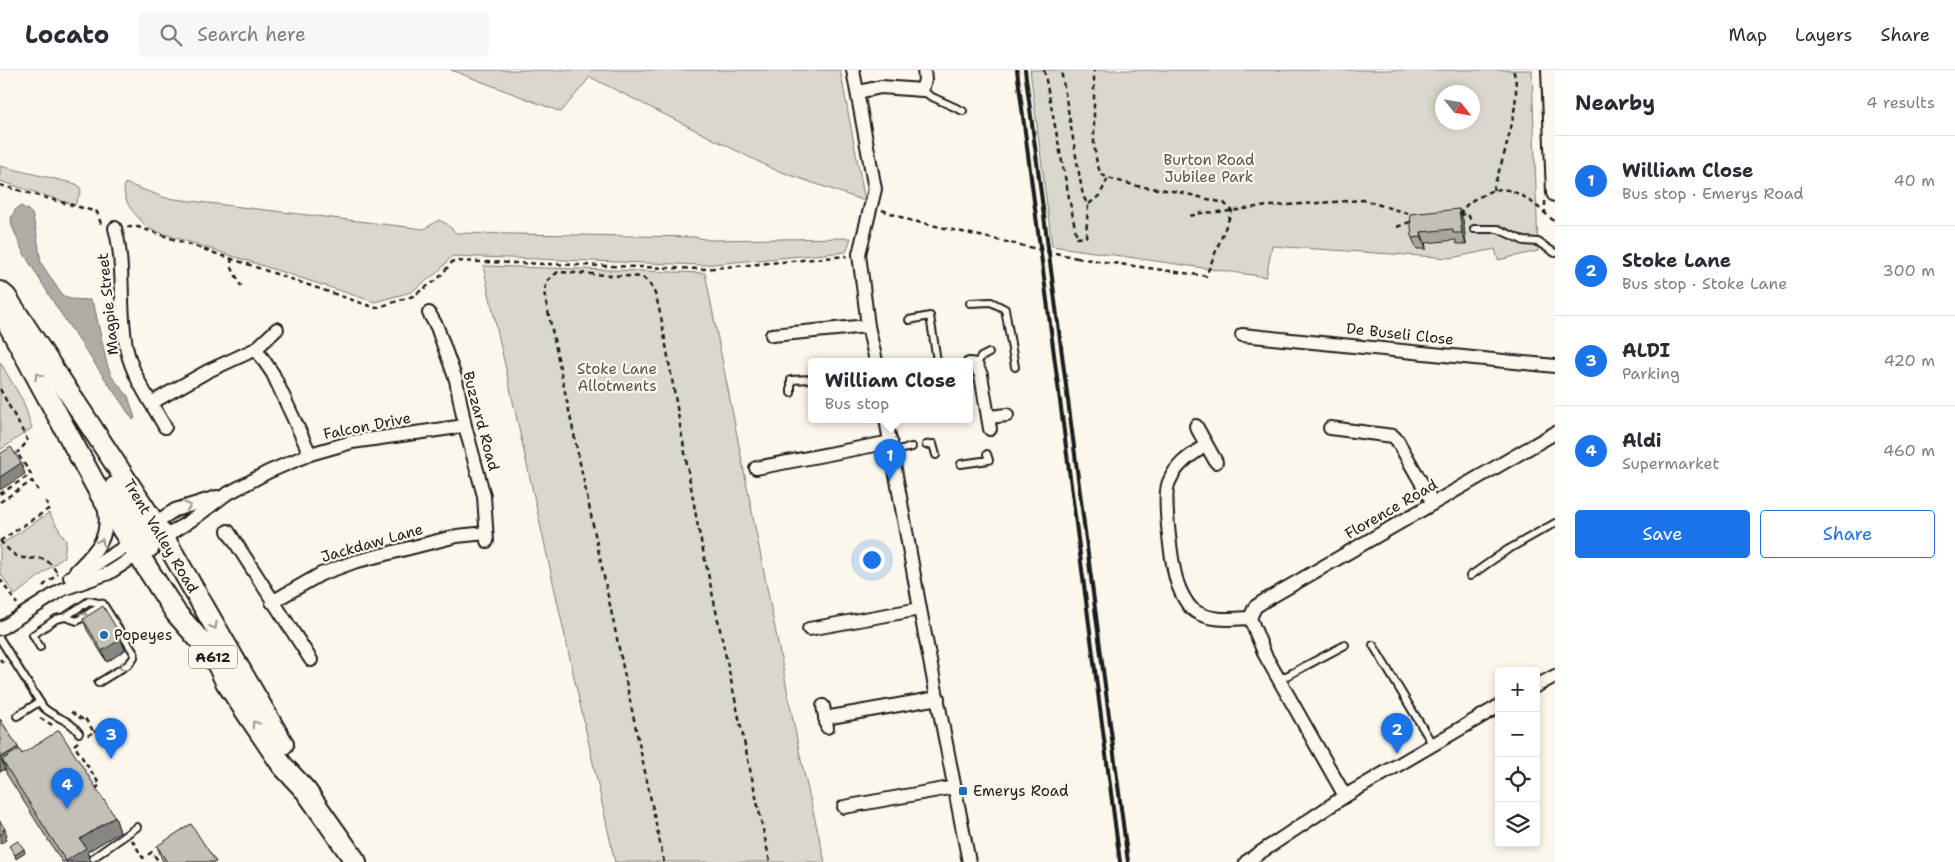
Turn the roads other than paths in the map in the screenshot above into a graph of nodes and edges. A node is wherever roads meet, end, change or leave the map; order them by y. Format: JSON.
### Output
{"nodes":[{"id":1,"x":853,"y":70,"type":"edge"},
{"id":2,"x":924,"y":70,"type":"edge"},
{"id":3,"x":1550,"y":70,"type":"edge"},
{"id":4,"x":922,"y":90,"type":"junction"},
{"id":5,"x":858,"y":92,"type":"junction"},
{"id":6,"x":963,"y":111,"type":"dead end"},
{"id":7,"x":1555,"y":193,"type":"edge"},
{"id":8,"x":115,"y":228,"type":"road end"},
{"id":9,"x":1474,"y":229,"type":"dead end"},
{"id":10,"x":1555,"y":253,"type":"edge"},
{"id":11,"x":0,"y":292,"type":"edge"},
{"id":12,"x":970,"y":303,"type":"dead end"},
{"id":13,"x":0,"y":309,"type":"edge"},
{"id":14,"x":429,"y":313,"type":"dead end"},
{"id":15,"x":909,"y":320,"type":"dead end"},
{"id":16,"x":868,"y":326,"type":"junction"},
{"id":17,"x":277,"y":329,"type":"dead end"},
{"id":18,"x":772,"y":335,"type":"dead end"},
{"id":19,"x":1242,"y":335,"type":"dead end"},
{"id":20,"x":256,"y":349,"type":"junction"},
{"id":21,"x":989,"y":353,"type":"dead end"},
{"id":22,"x":875,"y":358,"type":"edge"},
{"id":23,"x":937,"y":358,"type":"edge"},
{"id":24,"x":973,"y":364,"type":"edge"},
{"id":25,"x":973,"y":366,"type":"edge"},
{"id":26,"x":1555,"y":366,"type":"edge"},
{"id":27,"x":1015,"y":367,"type":"dead end"},
{"id":28,"x":808,"y":379,"type":"edge"},
{"id":29,"x":791,"y":393,"type":"dead end"},
{"id":30,"x":151,"y":403,"type":"junction"},
{"id":31,"x":1007,"y":414,"type":"dead end"},
{"id":32,"x":887,"y":423,"type":"edge"},
{"id":33,"x":465,"y":426,"type":"junction"},
{"id":34,"x":1196,"y":426,"type":"dead end"},
{"id":35,"x":165,"y":427,"type":"dead end"},
{"id":36,"x":1330,"y":428,"type":"dead end"},
{"id":37,"x":1555,"y":433,"type":"edge"},
{"id":38,"x":926,"y":445,"type":"dead end"},
{"id":39,"x":1206,"y":445,"type":"junction"},
{"id":40,"x":891,"y":446,"type":"junction"},
{"id":41,"x":912,"y":447,"type":"dead end"},
{"id":42,"x":310,"y":454,"type":"junction"},
{"id":43,"x":987,"y":454,"type":"dead end"},
{"id":44,"x":936,"y":455,"type":"dead end"},
{"id":45,"x":1216,"y":462,"type":"dead end"},
{"id":46,"x":961,"y":464,"type":"dead end"},
{"id":47,"x":756,"y":468,"type":"dead end"},
{"id":48,"x":225,"y":495,"type":"junction"},
{"id":49,"x":102,"y":497,"type":"junction"},
{"id":50,"x":1433,"y":503,"type":"junction"},
{"id":51,"x":1555,"y":523,"type":"edge"},
{"id":52,"x":228,"y":531,"type":"dead end"},
{"id":53,"x":487,"y":537,"type":"joint"},
{"id":54,"x":146,"y":539,"type":"junction"},
{"id":55,"x":64,"y":573,"type":"junction"},
{"id":56,"x":1470,"y":576,"type":"dead end"},
{"id":57,"x":63,"y":589,"type":"junction"},
{"id":58,"x":272,"y":602,"type":"junction"},
{"id":59,"x":103,"y":604,"type":"junction"},
{"id":60,"x":920,"y":609,"type":"junction"},
{"id":61,"x":65,"y":617,"type":"junction"},
{"id":62,"x":1250,"y":618,"type":"junction"},
{"id":63,"x":0,"y":629,"type":"edge"},
{"id":64,"x":809,"y":629,"type":"dead end"},
{"id":65,"x":0,"y":639,"type":"edge"},
{"id":66,"x":1345,"y":645,"type":"dead end"},
{"id":67,"x":1373,"y":645,"type":"dead end"},
{"id":68,"x":40,"y":647,"type":"dead end"},
{"id":69,"x":311,"y":660,"type":"dead end"},
{"id":70,"x":1555,"y":676,"type":"edge"},
{"id":71,"x":1279,"y":680,"type":"junction"},
{"id":72,"x":98,"y":683,"type":"dead end"},
{"id":73,"x":1540,"y":684,"type":"edge"},
{"id":74,"x":938,"y":698,"type":"junction"},
{"id":75,"x":39,"y":702,"type":"junction"},
{"id":76,"x":1495,"y":708,"type":"edge"},
{"id":77,"x":17,"y":716,"type":"dead end"},
{"id":78,"x":825,"y":717,"type":"dead end"},
{"id":79,"x":79,"y":733,"type":"dead end"},
{"id":80,"x":1433,"y":745,"type":"junction"},
{"id":81,"x":955,"y":787,"type":"junction"},
{"id":82,"x":306,"y":790,"type":"junction"},
{"id":83,"x":1345,"y":796,"type":"junction"},
{"id":84,"x":844,"y":808,"type":"dead end"},
{"id":85,"x":137,"y":827,"type":"dead end"},
{"id":86,"x":93,"y":858,"type":"dead end"},
{"id":87,"x":356,"y":862,"type":"edge"},
{"id":88,"x":969,"y":862,"type":"edge"},
{"id":89,"x":1246,"y":862,"type":"edge"}],
"edges":[{"from":1,"to":5,"type":"street"},
{"from":2,"to":4,"type":"street"},
{"from":3,"to":7,"type":"street"},
{"from":4,"to":5,"type":"street"},
{"from":4,"to":6,"type":"lane"},
{"from":5,"to":16,"type":"street"},
{"from":8,"to":30,"type":"street","name":"Magpie Street"},
{"from":9,"to":10,"type":"lane"},
{"from":11,"to":54,"type":"main road","name":"Trent Valley Road","number":"A612"},
{"from":12,"to":27,"type":"lane"},
{"from":49,"to":13,"type":"main road","name":"Trent Valley Road","number":"A612","one_way":true},
{"from":14,"to":33,"type":"street","name":"Buzzard Road"},
{"from":15,"to":23,"type":"lane"},
{"from":16,"to":18,"type":"street"},
{"from":16,"to":22,"type":"street"},
{"from":17,"to":20,"type":"street"},
{"from":19,"to":26,"type":"street","name":"De Buseli Close"},
{"from":20,"to":30,"type":"street"},
{"from":20,"to":42,"type":"street"},
{"from":21,"to":24,"type":"lane"},
{"from":25,"to":31,"type":"street"},
{"from":28,"to":29,"type":"lane"},
{"from":30,"to":35,"type":"street","name":"Magpie Street"},
{"from":32,"to":40,"type":"street"},
{"from":33,"to":42,"type":"street","name":"Falcon Drive"},
{"from":33,"to":53,"type":"street","name":"Buzzard Road"},
{"from":34,"to":39,"type":"street"},
{"from":36,"to":50,"type":"street"},
{"from":37,"to":50,"type":"street","name":"Florence Road"},
{"from":38,"to":44,"type":"lane"},
{"from":39,"to":45,"type":"street"},
{"from":39,"to":62,"type":"street"},
{"from":40,"to":41,"type":"lane"},
{"from":40,"to":47,"type":"street"},
{"from":40,"to":60,"type":"street"},
{"from":42,"to":48,"type":"street","name":"Falcon Drive"},
{"from":43,"to":46,"type":"lane"},
{"from":48,"to":54,"type":"street","name":"Falcon Drive"},
{"from":54,"to":48,"type":"street","name":"Falcon Drive","one_way":true},
{"from":49,"to":54,"type":"main road","name":"Trent Valley Road","number":"A612"},
{"from":55,"to":49,"type":"street","one_way":true},
{"from":50,"to":62,"type":"street","name":"Florence Road"},
{"from":51,"to":56,"type":"lane"},
{"from":52,"to":58,"type":"street"},
{"from":53,"to":58,"type":"street","name":"Jackdaw Lane"},
{"from":54,"to":55,"type":"street"},
{"from":54,"to":57,"type":"street"},
{"from":54,"to":82,"type":"main road","name":"Trent Valley Road","number":"A612","one_way":true},
{"from":82,"to":54,"type":"main road","name":"Trent Valley Road","number":"A612","one_way":true},
{"from":55,"to":57,"type":"street"},
{"from":57,"to":63,"type":"street"},
{"from":58,"to":69,"type":"street"},
{"from":59,"to":61,"type":"lane"},
{"from":61,"to":59,"type":"lane","one_way":true},
{"from":59,"to":72,"type":"lane","one_way":true},
{"from":60,"to":64,"type":"street"},
{"from":60,"to":74,"type":"street"},
{"from":61,"to":68,"type":"lane"},
{"from":62,"to":71,"type":"street"},
{"from":65,"to":75,"type":"lane"},
{"from":66,"to":71,"type":"lane"},
{"from":67,"to":80,"type":"lane"},
{"from":70,"to":73,"type":"street"},
{"from":71,"to":83,"type":"street"},
{"from":74,"to":78,"type":"street"},
{"from":74,"to":81,"type":"street"},
{"from":75,"to":77,"type":"lane"},
{"from":75,"to":79,"type":"lane"},
{"from":76,"to":80,"type":"street"},
{"from":80,"to":83,"type":"street"},
{"from":81,"to":84,"type":"street"},
{"from":81,"to":88,"type":"street"},
{"from":82,"to":87,"type":"main road","name":"Trent Valley Road","number":"A612"},
{"from":83,"to":89,"type":"street"},
{"from":85,"to":86,"type":"lane"}]}
